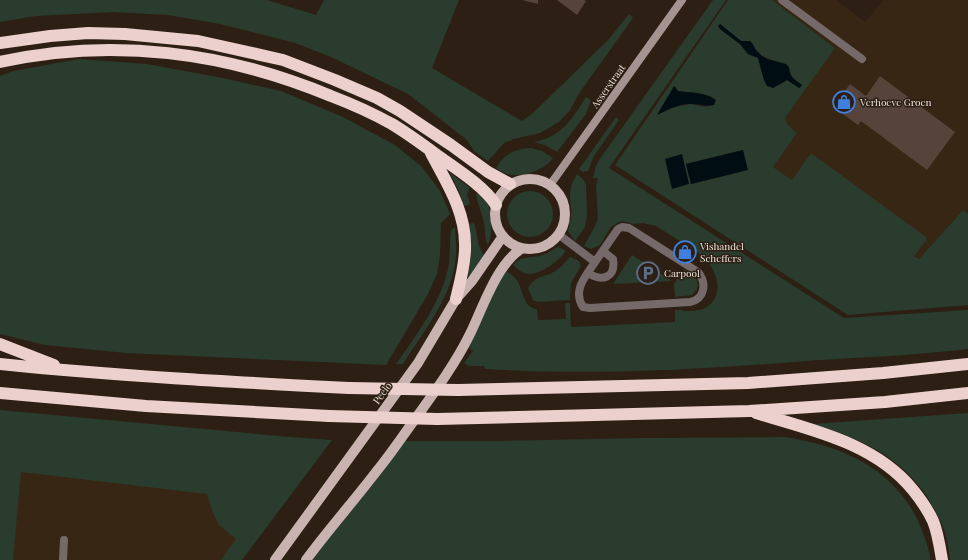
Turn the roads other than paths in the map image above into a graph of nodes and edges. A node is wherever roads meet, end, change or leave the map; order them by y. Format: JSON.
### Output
{"nodes":[{"id":1,"x":682,"y":0,"type":"edge"},
{"id":2,"x":782,"y":0,"type":"edge"},
{"id":3,"x":0,"y":43,"type":"edge"},
{"id":4,"x":862,"y":59,"type":"dead end"},
{"id":5,"x":0,"y":62,"type":"edge"},
{"id":6,"x":430,"y":150,"type":"junction"},
{"id":7,"x":510,"y":184,"type":"junction"},
{"id":8,"x":550,"y":185,"type":"junction"},
{"id":9,"x":496,"y":205,"type":"junction"},
{"id":10,"x":558,"y":234,"type":"junction"},
{"id":11,"x":503,"y":236,"type":"junction"},
{"id":12,"x":522,"y":248,"type":"junction"},
{"id":13,"x":603,"y":251,"type":"junction"},
{"id":14,"x":595,"y":262,"type":"junction"},
{"id":15,"x":588,"y":273,"type":"junction"},
{"id":16,"x":456,"y":299,"type":"junction"},
{"id":17,"x":0,"y":344,"type":"edge"},
{"id":18,"x":0,"y":364,"type":"edge"},
{"id":19,"x":968,"y":364,"type":"edge"},
{"id":20,"x":70,"y":371,"type":"junction"},
{"id":21,"x":0,"y":393,"type":"edge"},
{"id":22,"x":968,"y":393,"type":"edge"},
{"id":23,"x":749,"y":411,"type":"junction"},
{"id":24,"x":64,"y":540,"type":"dead end"},
{"id":25,"x":63,"y":560,"type":"edge"},
{"id":26,"x":275,"y":560,"type":"edge"},
{"id":27,"x":306,"y":560,"type":"edge"},
{"id":28,"x":942,"y":560,"type":"edge"}],
"edges":[{"from":1,"to":8,"type":"main road","name":"Asserstraat"},
{"from":2,"to":4,"type":"lane"},
{"from":3,"to":7,"type":"highway"},
{"from":5,"to":6,"type":"highway"},
{"from":6,"to":9,"type":"highway"},
{"from":6,"to":16,"type":"highway"},
{"from":7,"to":8,"type":"main road"},
{"from":7,"to":9,"type":"main road"},
{"from":8,"to":10,"type":"main road"},
{"from":9,"to":11,"type":"main road"},
{"from":10,"to":12,"type":"main road"},
{"from":10,"to":14,"type":"lane"},
{"from":11,"to":12,"type":"main road"},
{"from":11,"to":16,"type":"main road","name":"Peelo"},
{"from":12,"to":27,"type":"main road"},
{"from":13,"to":14,"type":"lane"},
{"from":13,"to":15,"type":"lane"},
{"from":13,"to":15,"type":"lane"},
{"from":14,"to":15,"type":"lane"},
{"from":16,"to":26,"type":"main road","name":"Peelo"},
{"from":17,"to":20,"type":"highway"},
{"from":18,"to":20,"type":"highway"},
{"from":19,"to":20,"type":"highway","bridge":true},
{"from":21,"to":23,"type":"highway","bridge":true},
{"from":22,"to":23,"type":"highway"},
{"from":23,"to":28,"type":"highway"},
{"from":24,"to":25,"type":"lane"}]}
